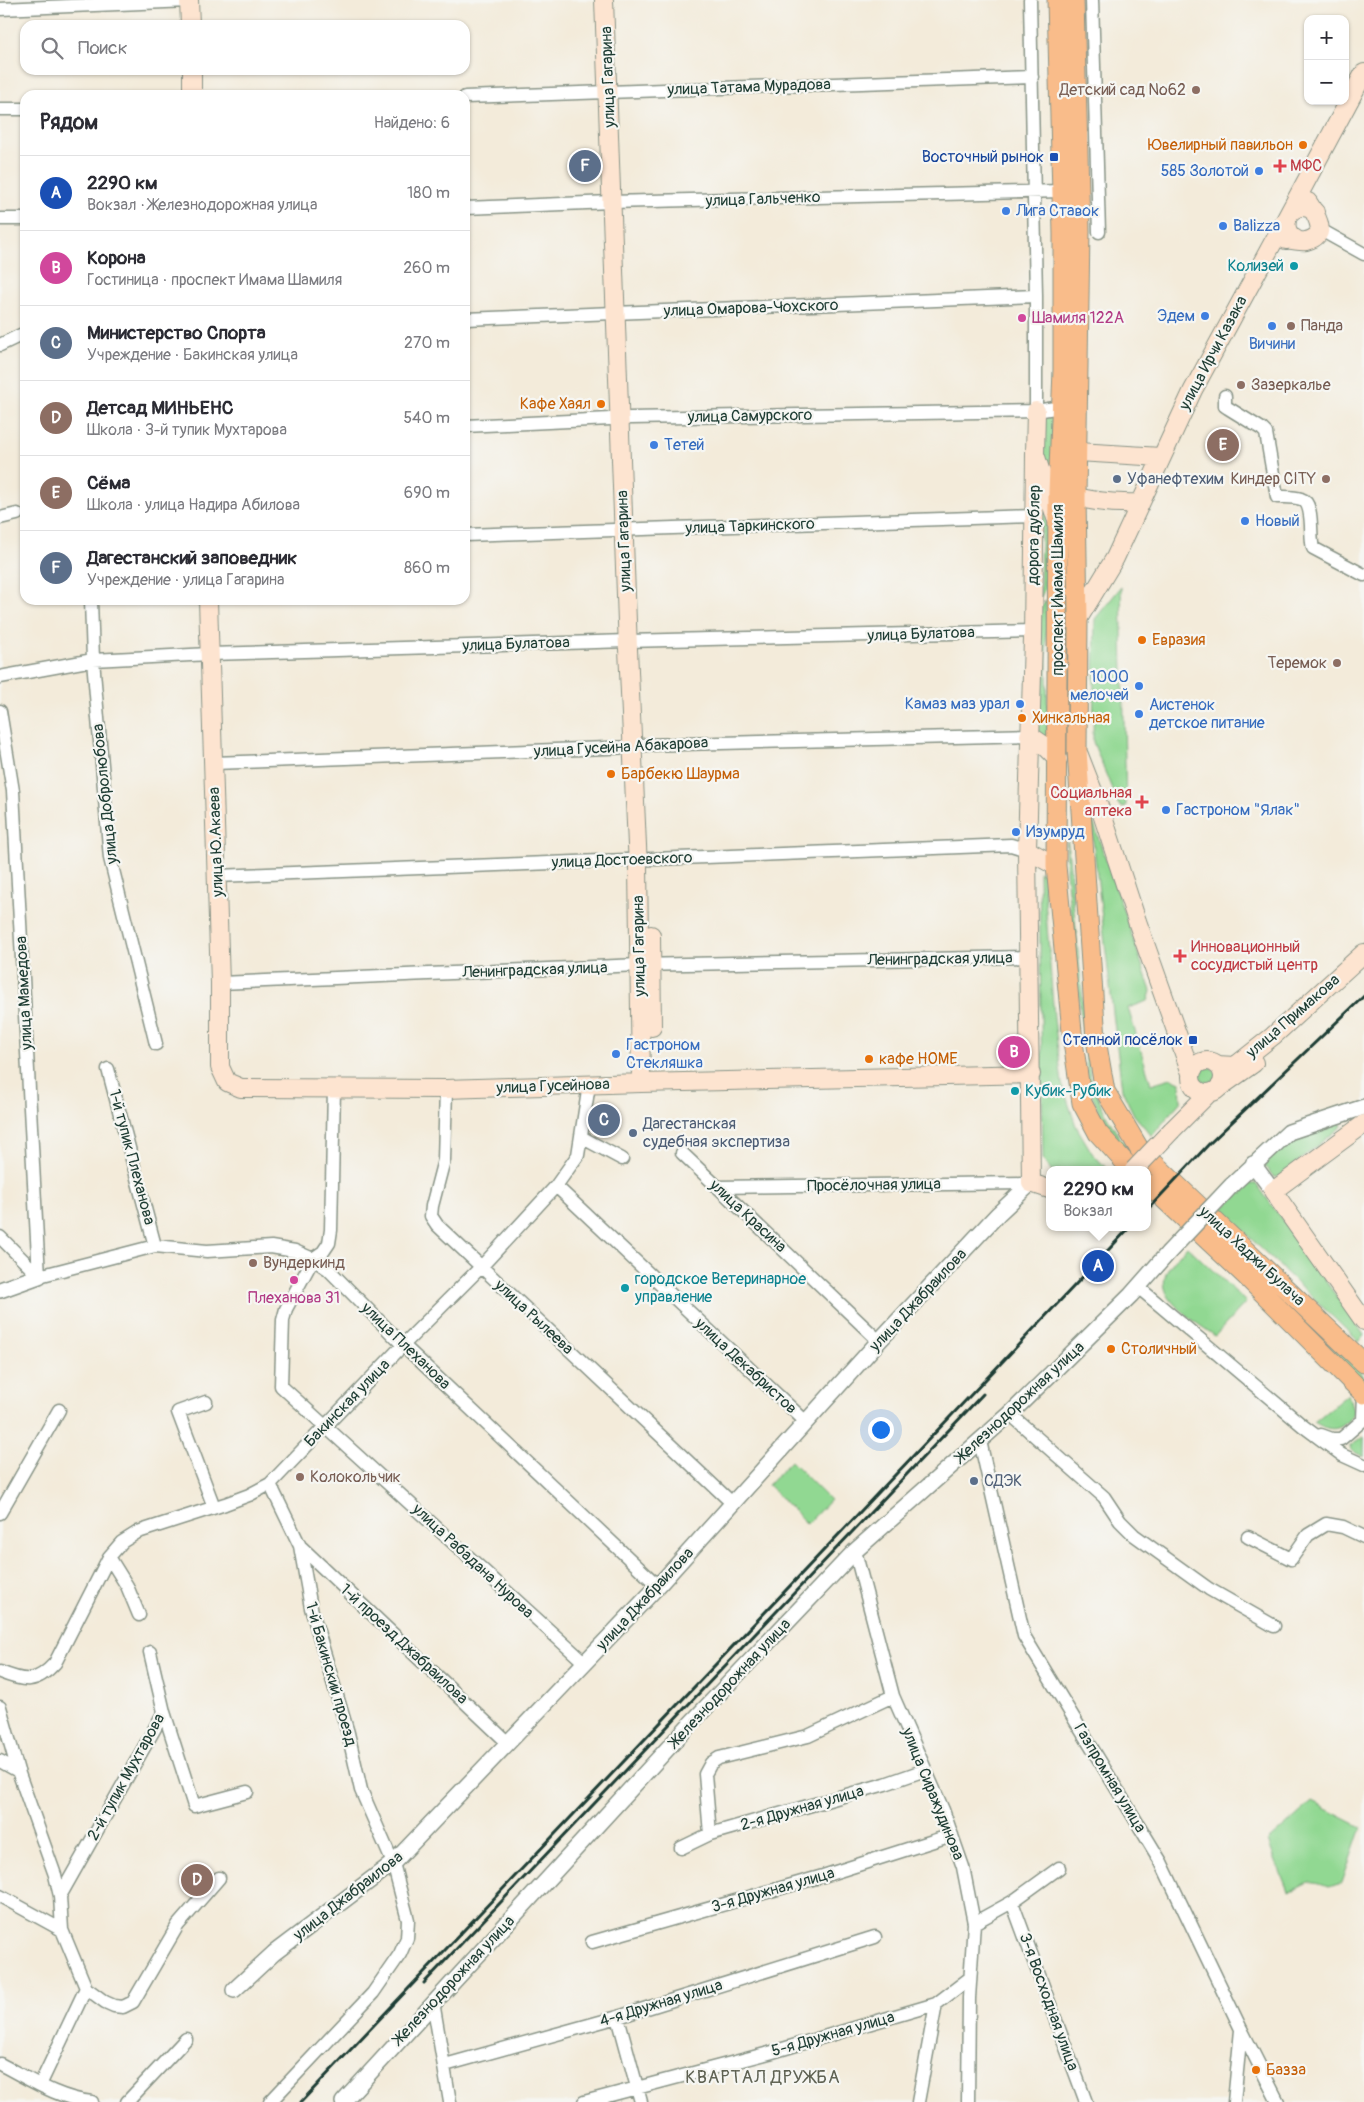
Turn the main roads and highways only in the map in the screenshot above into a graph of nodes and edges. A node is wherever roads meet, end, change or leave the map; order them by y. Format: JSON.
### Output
{"nodes":[{"id":1,"x":604,"y":0,"type":"edge"},
{"id":2,"x":616,"y":0,"type":"edge"},
{"id":3,"x":1057,"y":0,"type":"edge"},
{"id":4,"x":1074,"y":0,"type":"edge"},
{"id":5,"x":189,"y":1,"type":"edge"},
{"id":6,"x":190,"y":20,"type":"edge"},
{"id":7,"x":1364,"y":73,"type":"edge"},
{"id":8,"x":192,"y":75,"type":"edge"},
{"id":9,"x":192,"y":90,"type":"edge"},
{"id":10,"x":615,"y":92,"type":"junction"},
{"id":11,"x":1302,"y":186,"type":"junction"},
{"id":12,"x":1315,"y":212,"type":"junction"},
{"id":13,"x":1288,"y":215,"type":"junction"},
{"id":14,"x":1297,"y":240,"type":"junction"},
{"id":15,"x":1268,"y":250,"type":"junction"},
{"id":16,"x":1036,"y":411,"type":"road end"},
{"id":17,"x":1078,"y":452,"type":"junction"},
{"id":18,"x":1035,"y":454,"type":"junction"},
{"id":19,"x":1161,"y":457,"type":"junction"},
{"id":20,"x":1067,"y":495,"type":"junction"},
{"id":21,"x":1139,"y":503,"type":"junction"},
{"id":22,"x":1059,"y":526,"type":"junction"},
{"id":23,"x":1058,"y":575,"type":"junction"},
{"id":24,"x":208,"y":605,"type":"edge"},
{"id":25,"x":1078,"y":619,"type":"junction"},
{"id":26,"x":1034,"y":623,"type":"junction"},
{"id":27,"x":1029,"y":734,"type":"junction"},
{"id":28,"x":1058,"y":759,"type":"junction"},
{"id":29,"x":1088,"y":802,"type":"junction"},
{"id":30,"x":1027,"y":850,"type":"junction"},
{"id":31,"x":1056,"y":866,"type":"junction"},
{"id":32,"x":1364,"y":953,"type":"edge"},
{"id":33,"x":1364,"y":968,"type":"edge"},
{"id":34,"x":1200,"y":1071,"type":"junction"},
{"id":35,"x":1031,"y":1074,"type":"junction"},
{"id":36,"x":227,"y":1082,"type":"joint"},
{"id":37,"x":647,"y":1082,"type":"junction"},
{"id":38,"x":1214,"y":1090,"type":"junction"},
{"id":39,"x":1185,"y":1116,"type":"junction"},
{"id":40,"x":1364,"y":1124,"type":"edge"},
{"id":41,"x":1140,"y":1150,"type":"joint"},
{"id":42,"x":1129,"y":1166,"type":"edge"},
{"id":43,"x":1133,"y":1166,"type":"edge"},
{"id":44,"x":1151,"y":1187,"type":"edge"},
{"id":45,"x":1046,"y":1188,"type":"edge"},
{"id":46,"x":1364,"y":1321,"type":"edge"},
{"id":47,"x":1364,"y":1363,"type":"edge"},
{"id":48,"x":1364,"y":1394,"type":"edge"}],
"edges":[{"from":1,"to":10,"type":"main road","name":"улица Гагарина"},
{"from":2,"to":10,"type":"main road","name":"улица Гагарина"},
{"from":3,"to":20,"type":"main road","name":"проспект Имама Шамиля"},
{"from":4,"to":17,"type":"main road","name":"проспект Имама Шамиля"},
{"from":5,"to":6,"type":"main road"},
{"from":7,"to":11,"type":"main road"},
{"from":8,"to":9,"type":"main road"},
{"from":10,"to":37,"type":"main road","name":"улица Гагарина"},
{"from":11,"to":12,"type":"main road"},
{"from":11,"to":13,"type":"main road"},
{"from":12,"to":13,"type":"main road"},
{"from":12,"to":14,"type":"main road"},
{"from":13,"to":14,"type":"main road"},
{"from":13,"to":15,"type":"main road","name":"улица Ирчи Казака"},
{"from":14,"to":15,"type":"main road"},
{"from":15,"to":19,"type":"main road","name":"улица Ирчи Казака"},
{"from":16,"to":18,"type":"main road","name":"дорога дублер"},
{"from":17,"to":19,"type":"main road"},
{"from":17,"to":20,"type":"main road","name":"проспект Имама Шамиля"},
{"from":18,"to":22,"type":"main road"},
{"from":18,"to":26,"type":"main road","name":"дорога дублер"},
{"from":19,"to":21,"type":"main road","name":"улица Ирчи Казака"},
{"from":20,"to":21,"type":"main road"},
{"from":20,"to":22,"type":"main road","name":"проспект Имама Шамиля"},
{"from":20,"to":25,"type":"main road","name":"проспект Имама Шамиля"},
{"from":21,"to":25,"type":"main road","name":"улица Ирчи Казака"},
{"from":22,"to":23,"type":"main road","name":"проспект Имама Шамиля"},
{"from":23,"to":26,"type":"main road"},
{"from":23,"to":28,"type":"main road","name":"проспект Имама Шамиля"},
{"from":24,"to":36,"type":"main road","name":"улица Ю.Акаева"},
{"from":25,"to":29,"type":"main road","name":"проспект Имама Шамиля"},
{"from":26,"to":27,"type":"main road","name":"проспект Имама Шамиля"},
{"from":27,"to":28,"type":"main road"},
{"from":27,"to":30,"type":"main road","name":"проспект Имама Шамиля"},
{"from":28,"to":31,"type":"main road","name":"проспект Имама Шамиля"},
{"from":29,"to":34,"type":"main road","name":"проспект Имама Шамиля"},
{"from":29,"to":41,"type":"main road","name":"проспект Имама Шамиля"},
{"from":30,"to":31,"type":"main road"},
{"from":30,"to":35,"type":"main road","name":"проспект Имама Шамиля"},
{"from":31,"to":42,"type":"main road","name":"проспект Имама Шамиля"},
{"from":32,"to":34,"type":"main road","name":"улица Примакова"},
{"from":33,"to":38,"type":"main road","name":"улица Примакова"},
{"from":34,"to":38,"type":"main road","name":"проспект Имама Шамиля"},
{"from":34,"to":38,"type":"main road"},
{"from":34,"to":39,"type":"main road"},
{"from":35,"to":37,"type":"main road","name":"улица Гусейнова"},
{"from":35,"to":45,"type":"main road","name":"проспект Имама Шамиля"},
{"from":36,"to":37,"type":"main road","name":"улица Гусейнова"},
{"from":38,"to":39,"type":"main road"},
{"from":39,"to":43,"type":"main road","bridge":true},
{"from":40,"to":46,"type":"main road"},
{"from":41,"to":47,"type":"main road","name":"улица Хаджи Булача"},
{"from":44,"to":48,"type":"main road","name":"улица Хаджи Булача"}]}
